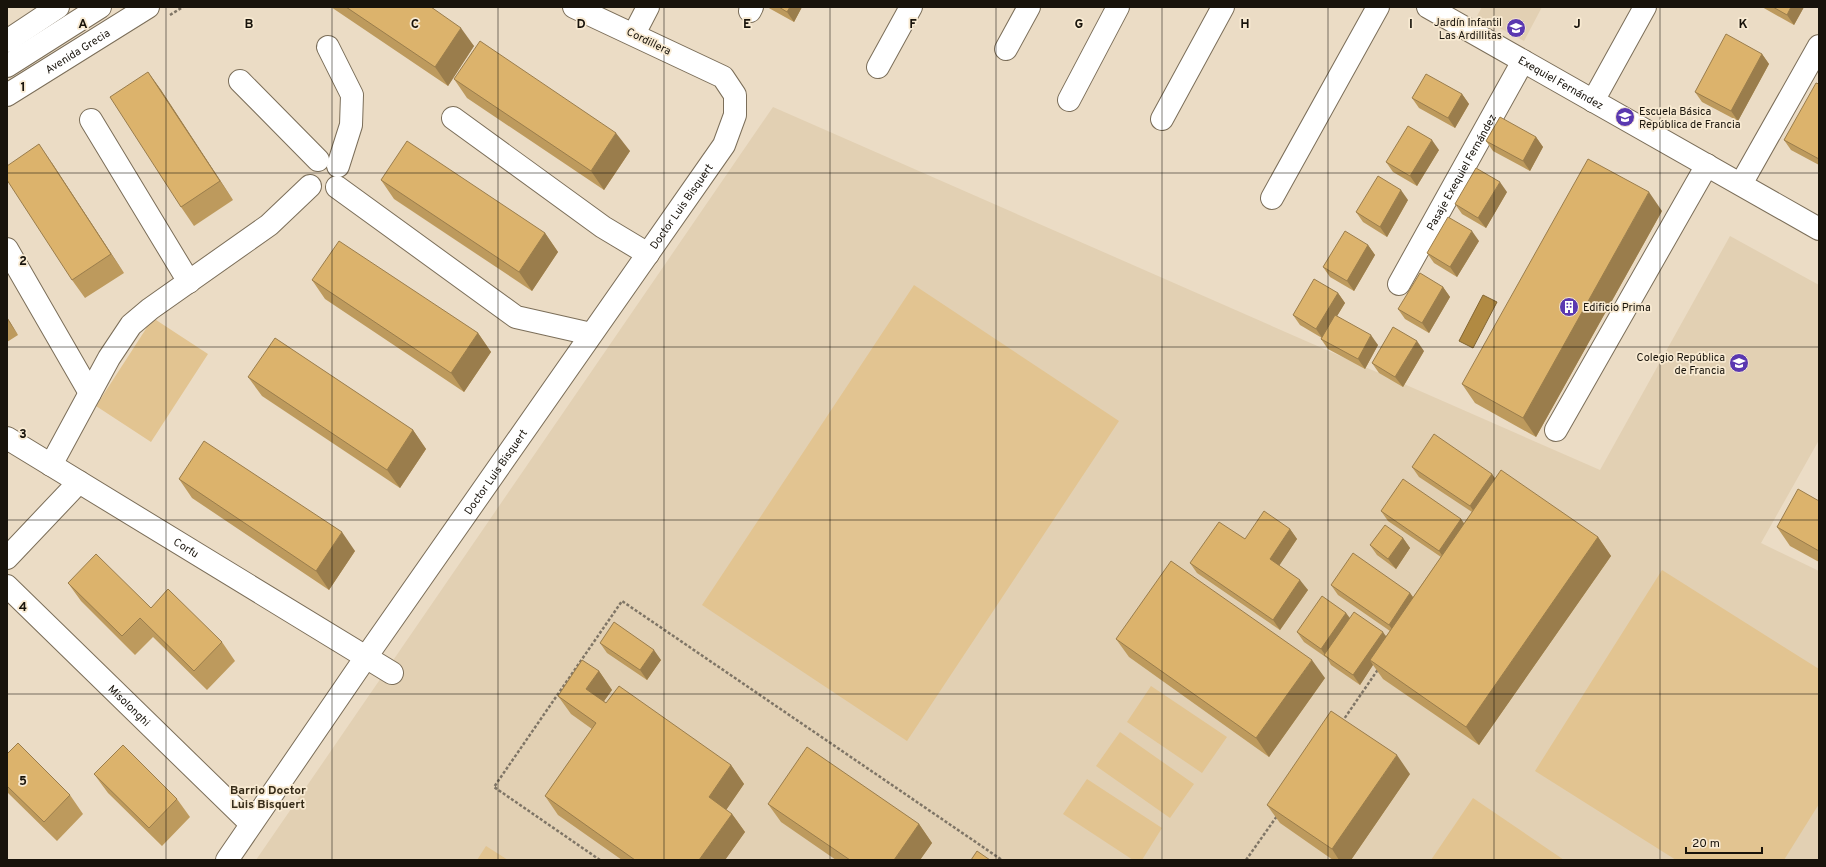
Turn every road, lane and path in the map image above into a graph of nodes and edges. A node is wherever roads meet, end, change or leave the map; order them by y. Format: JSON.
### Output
{"nodes":[{"id":1,"x":58,"y":7,"type":"edge"},
{"id":2,"x":100,"y":7,"type":"edge"},
{"id":3,"x":148,"y":7,"type":"edge"},
{"id":4,"x":574,"y":7,"type":"edge"},
{"id":5,"x":648,"y":7,"type":"edge"},
{"id":6,"x":912,"y":7,"type":"edge"},
{"id":7,"x":1029,"y":7,"type":"edge"},
{"id":8,"x":1118,"y":7,"type":"edge"},
{"id":9,"x":1223,"y":7,"type":"edge"},
{"id":10,"x":1378,"y":7,"type":"edge"},
{"id":11,"x":1428,"y":7,"type":"edge"},
{"id":12,"x":1645,"y":7,"type":"edge"},
{"id":13,"x":634,"y":34,"type":"junction"},
{"id":14,"x":7,"y":41,"type":"edge"},
{"id":15,"x":1819,"y":46,"type":"edge"},
{"id":16,"x":328,"y":47,"type":"dead end"},
{"id":17,"x":1006,"y":49,"type":"dead end"},
{"id":18,"x":1523,"y":61,"type":"junction"},
{"id":19,"x":7,"y":66,"type":"edge"},
{"id":20,"x":878,"y":67,"type":"dead end"},
{"id":21,"x":723,"y":77,"type":"joint"},
{"id":22,"x":240,"y":81,"type":"dead end"},
{"id":23,"x":7,"y":95,"type":"edge"},
{"id":24,"x":1069,"y":100,"type":"dead end"},
{"id":25,"x":1593,"y":101,"type":"junction"},
{"id":26,"x":453,"y":118,"type":"dead end"},
{"id":27,"x":1162,"y":119,"type":"dead end"},
{"id":28,"x":91,"y":120,"type":"dead end"},
{"id":29,"x":1707,"y":165,"type":"junction"},
{"id":30,"x":331,"y":171,"type":"junction"},
{"id":31,"x":1740,"y":184,"type":"junction"},
{"id":32,"x":1272,"y":198,"type":"dead end"},
{"id":33,"x":1819,"y":229,"type":"edge"},
{"id":34,"x":7,"y":249,"type":"edge"},
{"id":35,"x":648,"y":254,"type":"junction"},
{"id":36,"x":189,"y":282,"type":"junction"},
{"id":37,"x":1398,"y":284,"type":"dead end"},
{"id":38,"x":591,"y":334,"type":"junction"},
{"id":39,"x":90,"y":393,"type":"junction"},
{"id":40,"x":1556,"y":430,"type":"dead end"},
{"id":41,"x":7,"y":438,"type":"edge"},
{"id":42,"x":51,"y":465,"type":"junction"},
{"id":43,"x":79,"y":482,"type":"junction"},
{"id":44,"x":7,"y":558,"type":"edge"},
{"id":45,"x":7,"y":586,"type":"edge"},
{"id":46,"x":366,"y":657,"type":"junction"},
{"id":47,"x":1381,"y":666,"type":"edge"},
{"id":48,"x":392,"y":673,"type":"dead end"},
{"id":49,"x":1340,"y":724,"type":"edge"},
{"id":50,"x":1277,"y":815,"type":"edge"},
{"id":51,"x":251,"y":824,"type":"junction"},
{"id":52,"x":227,"y":860,"type":"edge"},
{"id":53,"x":600,"y":860,"type":"edge"},
{"id":54,"x":1002,"y":860,"type":"edge"},
{"id":55,"x":1246,"y":860,"type":"edge"}],
"edges":[{"from":1,"to":14,"type":"street"},
{"from":2,"to":19,"type":"street"},
{"from":3,"to":23,"type":"street","name":"Avenida Grecia"},
{"from":4,"to":13,"type":"street","name":"Cordillera"},
{"from":5,"to":13,"type":"street"},
{"from":6,"to":20,"type":"street"},
{"from":7,"to":17,"type":"street"},
{"from":8,"to":24,"type":"street"},
{"from":9,"to":27,"type":"street"},
{"from":10,"to":32,"type":"street"},
{"from":11,"to":18,"type":"street","name":"Exequiel Fernández"},
{"from":12,"to":25,"type":"street"},
{"from":13,"to":21,"type":"street","name":"Cordillera"},
{"from":15,"to":31,"type":"street"},
{"from":16,"to":30,"type":"street"},
{"from":18,"to":25,"type":"street","name":"Exequiel Fernández"},
{"from":18,"to":37,"type":"street","name":"Pasaje Exequiel Fernández"},
{"from":21,"to":35,"type":"street","name":"Doctor Luis Bisquert"},
{"from":22,"to":30,"type":"street"},
{"from":25,"to":29,"type":"street","name":"Exequiel Fernández"},
{"from":26,"to":35,"type":"street"},
{"from":28,"to":36,"type":"street"},
{"from":29,"to":31,"type":"street","name":"Exequiel Fernández"},
{"from":29,"to":40,"type":"street"},
{"from":30,"to":36,"type":"street"},
{"from":30,"to":38,"type":"street"},
{"from":31,"to":33,"type":"street","name":"Exequiel Fernández"},
{"from":34,"to":39,"type":"street"},
{"from":35,"to":38,"type":"street","name":"Doctor Luis Bisquert"},
{"from":36,"to":39,"type":"street"},
{"from":38,"to":46,"type":"street","name":"Doctor Luis Bisquert"},
{"from":39,"to":42,"type":"street"},
{"from":41,"to":42,"type":"street","name":"Corfu"},
{"from":42,"to":43,"type":"street","name":"Corfu"},
{"from":43,"to":44,"type":"street"},
{"from":43,"to":46,"type":"street","name":"Corfu"},
{"from":45,"to":51,"type":"street","name":"Misolonghi"},
{"from":46,"to":48,"type":"street","name":"Corfu"},
{"from":46,"to":51,"type":"street","name":"Doctor Luis Bisquert"},
{"from":47,"to":49,"type":"path"},
{"from":50,"to":55,"type":"path"},
{"from":51,"to":52,"type":"street","name":"Doctor Luis Bisquert"},
{"from":53,"to":54,"type":"path"}]}
